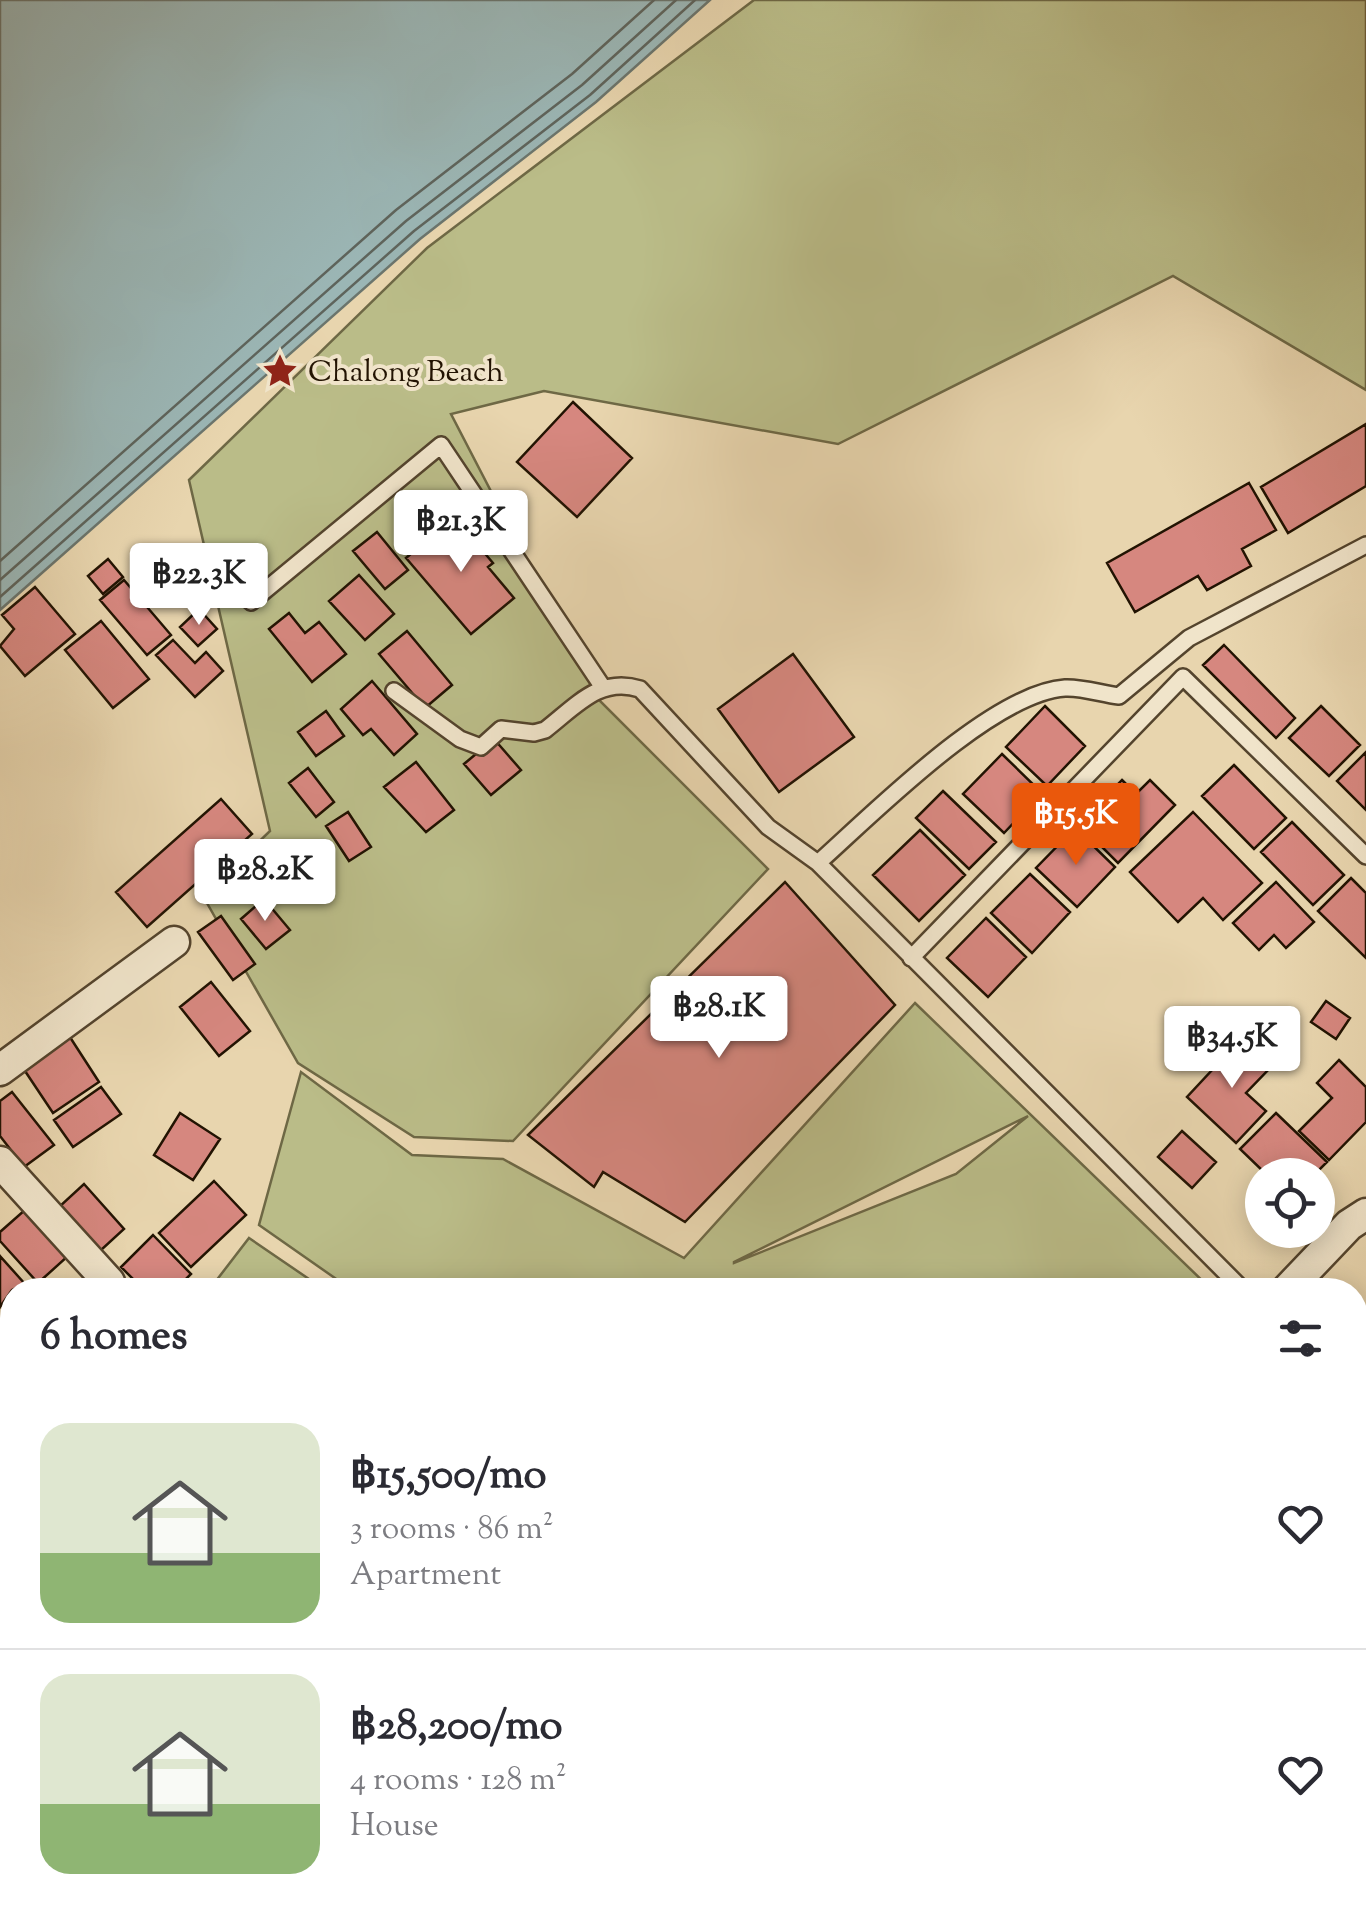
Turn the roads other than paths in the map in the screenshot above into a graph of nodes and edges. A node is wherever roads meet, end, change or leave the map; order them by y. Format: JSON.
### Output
{"nodes":[{"id":1,"x":1366,"y":545,"type":"edge"},
{"id":2,"x":251,"y":602,"type":"dead end"},
{"id":3,"x":602,"y":686,"type":"junction"},
{"id":4,"x":394,"y":691,"type":"dead end"},
{"id":5,"x":1366,"y":856,"type":"edge"},
{"id":6,"x":818,"y":863,"type":"junction"},
{"id":7,"x":174,"y":942,"type":"dead end"},
{"id":8,"x":911,"y":958,"type":"junction"},
{"id":9,"x":0,"y":1070,"type":"edge"},
{"id":10,"x":0,"y":1162,"type":"edge"},
{"id":11,"x":1366,"y":1214,"type":"edge"},
{"id":12,"x":105,"y":1278,"type":"edge"},
{"id":13,"x":1231,"y":1278,"type":"edge"},
{"id":14,"x":1299,"y":1278,"type":"edge"}],
"edges":[{"from":1,"to":6,"type":"lane"},
{"from":2,"to":3,"type":"lane"},
{"from":3,"to":4,"type":"lane"},
{"from":3,"to":6,"type":"lane"},
{"from":5,"to":8,"type":"lane"},
{"from":6,"to":8,"type":"lane"},
{"from":7,"to":9,"type":"street"},
{"from":8,"to":13,"type":"lane"},
{"from":10,"to":12,"type":"street"},
{"from":11,"to":14,"type":"street"}]}
